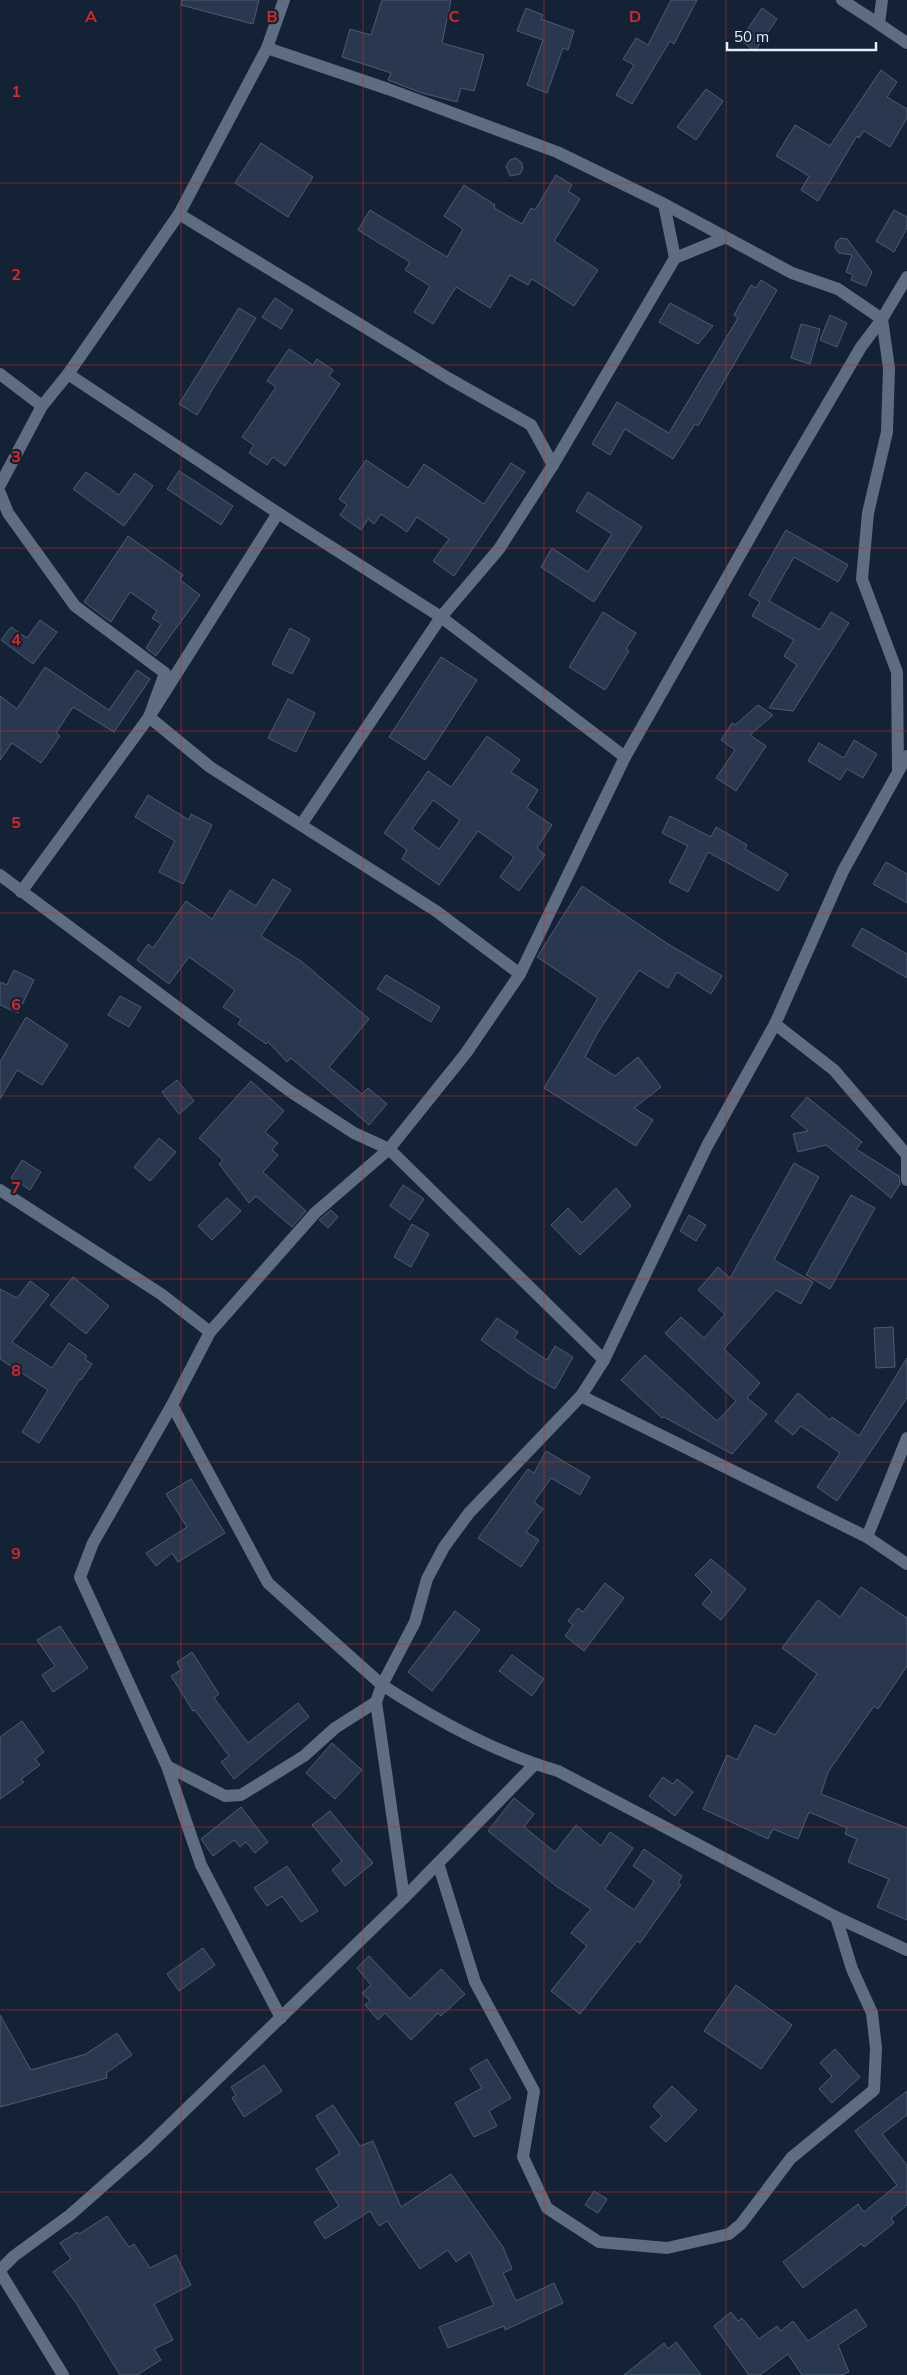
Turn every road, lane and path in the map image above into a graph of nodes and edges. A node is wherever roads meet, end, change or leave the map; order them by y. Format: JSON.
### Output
{"nodes":[{"id":1,"x":284,"y":0,"type":"edge"},
{"id":2,"x":842,"y":0,"type":"edge"},
{"id":3,"x":882,"y":0,"type":"edge"},
{"id":4,"x":879,"y":24,"type":"junction"},
{"id":5,"x":907,"y":43,"type":"edge"},
{"id":6,"x":266,"y":48,"type":"junction"},
{"id":7,"x":664,"y":204,"type":"junction"},
{"id":8,"x":178,"y":214,"type":"junction"},
{"id":9,"x":724,"y":238,"type":"junction"},
{"id":10,"x":675,"y":258,"type":"junction"},
{"id":11,"x":907,"y":277,"type":"edge"},
{"id":12,"x":882,"y":319,"type":"junction"},
{"id":13,"x":0,"y":374,"type":"edge"},
{"id":14,"x":68,"y":374,"type":"junction"},
{"id":15,"x":42,"y":406,"type":"junction"},
{"id":16,"x":553,"y":466,"type":"junction"},
{"id":17,"x":0,"y":484,"type":"edge"},
{"id":18,"x":0,"y":493,"type":"edge"},
{"id":19,"x":278,"y":512,"type":"junction"},
{"id":20,"x":441,"y":616,"type":"junction"},
{"id":21,"x":149,"y":717,"type":"junction"},
{"id":22,"x":907,"y":756,"type":"edge"},
{"id":23,"x":625,"y":757,"type":"junction"},
{"id":24,"x":898,"y":771,"type":"junction"},
{"id":25,"x":301,"y":825,"type":"junction"},
{"id":26,"x":0,"y":875,"type":"edge"},
{"id":27,"x":22,"y":892,"type":"junction"},
{"id":28,"x":520,"y":974,"type":"junction"},
{"id":29,"x":775,"y":1024,"type":"junction"},
{"id":30,"x":389,"y":1149,"type":"junction"},
{"id":31,"x":907,"y":1154,"type":"edge"},
{"id":32,"x":907,"y":1180,"type":"edge"},
{"id":33,"x":0,"y":1190,"type":"edge"},
{"id":34,"x":210,"y":1332,"type":"junction"},
{"id":35,"x":604,"y":1360,"type":"junction"},
{"id":36,"x":581,"y":1396,"type":"junction"},
{"id":37,"x":172,"y":1405,"type":"junction"},
{"id":38,"x":907,"y":1438,"type":"edge"},
{"id":39,"x":868,"y":1537,"type":"junction"},
{"id":40,"x":907,"y":1564,"type":"edge"},
{"id":41,"x":382,"y":1685,"type":"junction"},
{"id":42,"x":376,"y":1702,"type":"junction"},
{"id":43,"x":534,"y":1765,"type":"junction"},
{"id":44,"x":167,"y":1766,"type":"junction"},
{"id":45,"x":438,"y":1863,"type":"junction"},
{"id":46,"x":404,"y":1898,"type":"junction"},
{"id":47,"x":836,"y":1917,"type":"junction"},
{"id":48,"x":907,"y":1950,"type":"edge"},
{"id":49,"x":282,"y":2018,"type":"junction"},
{"id":50,"x":0,"y":2271,"type":"edge"},
{"id":51,"x":63,"y":2375,"type":"edge"}],
"edges":[{"from":1,"to":6,"type":"street"},
{"from":2,"to":4,"type":"street"},
{"from":3,"to":4,"type":"street"},
{"from":4,"to":5,"type":"street"},
{"from":6,"to":7,"type":"street"},
{"from":6,"to":8,"type":"street"},
{"from":7,"to":9,"type":"street"},
{"from":7,"to":10,"type":"street"},
{"from":8,"to":14,"type":"street"},
{"from":8,"to":16,"type":"street"},
{"from":9,"to":10,"type":"street"},
{"from":9,"to":12,"type":"street"},
{"from":10,"to":16,"type":"street"},
{"from":11,"to":12,"type":"street"},
{"from":12,"to":23,"type":"street"},
{"from":12,"to":24,"type":"street"},
{"from":13,"to":15,"type":"street"},
{"from":14,"to":15,"type":"street"},
{"from":14,"to":19,"type":"street"},
{"from":15,"to":17,"type":"street"},
{"from":16,"to":20,"type":"street"},
{"from":18,"to":21,"type":"street"},
{"from":19,"to":20,"type":"street"},
{"from":19,"to":21,"type":"street"},
{"from":20,"to":23,"type":"street"},
{"from":20,"to":25,"type":"street"},
{"from":21,"to":25,"type":"street"},
{"from":21,"to":27,"type":"street"},
{"from":22,"to":24,"type":"street"},
{"from":23,"to":28,"type":"street"},
{"from":24,"to":29,"type":"street"},
{"from":25,"to":28,"type":"street"},
{"from":26,"to":27,"type":"street"},
{"from":27,"to":30,"type":"street"},
{"from":28,"to":30,"type":"street"},
{"from":29,"to":31,"type":"street"},
{"from":29,"to":35,"type":"street"},
{"from":30,"to":34,"type":"street"},
{"from":30,"to":35,"type":"street"},
{"from":31,"to":32,"type":"street"},
{"from":33,"to":34,"type":"street"},
{"from":34,"to":37,"type":"street"},
{"from":35,"to":36,"type":"street"},
{"from":36,"to":39,"type":"street"},
{"from":36,"to":41,"type":"street"},
{"from":37,"to":41,"type":"street"},
{"from":37,"to":44,"type":"street"},
{"from":38,"to":39,"type":"street"},
{"from":39,"to":40,"type":"street"},
{"from":41,"to":42,"type":"street"},
{"from":41,"to":43,"type":"street"},
{"from":42,"to":44,"type":"street"},
{"from":42,"to":46,"type":"street"},
{"from":43,"to":45,"type":"street"},
{"from":43,"to":47,"type":"street"},
{"from":44,"to":49,"type":"street"},
{"from":45,"to":46,"type":"street"},
{"from":45,"to":47,"type":"street"},
{"from":46,"to":49,"type":"street"},
{"from":47,"to":48,"type":"street"},
{"from":49,"to":50,"type":"street"},
{"from":50,"to":51,"type":"street"}]}
